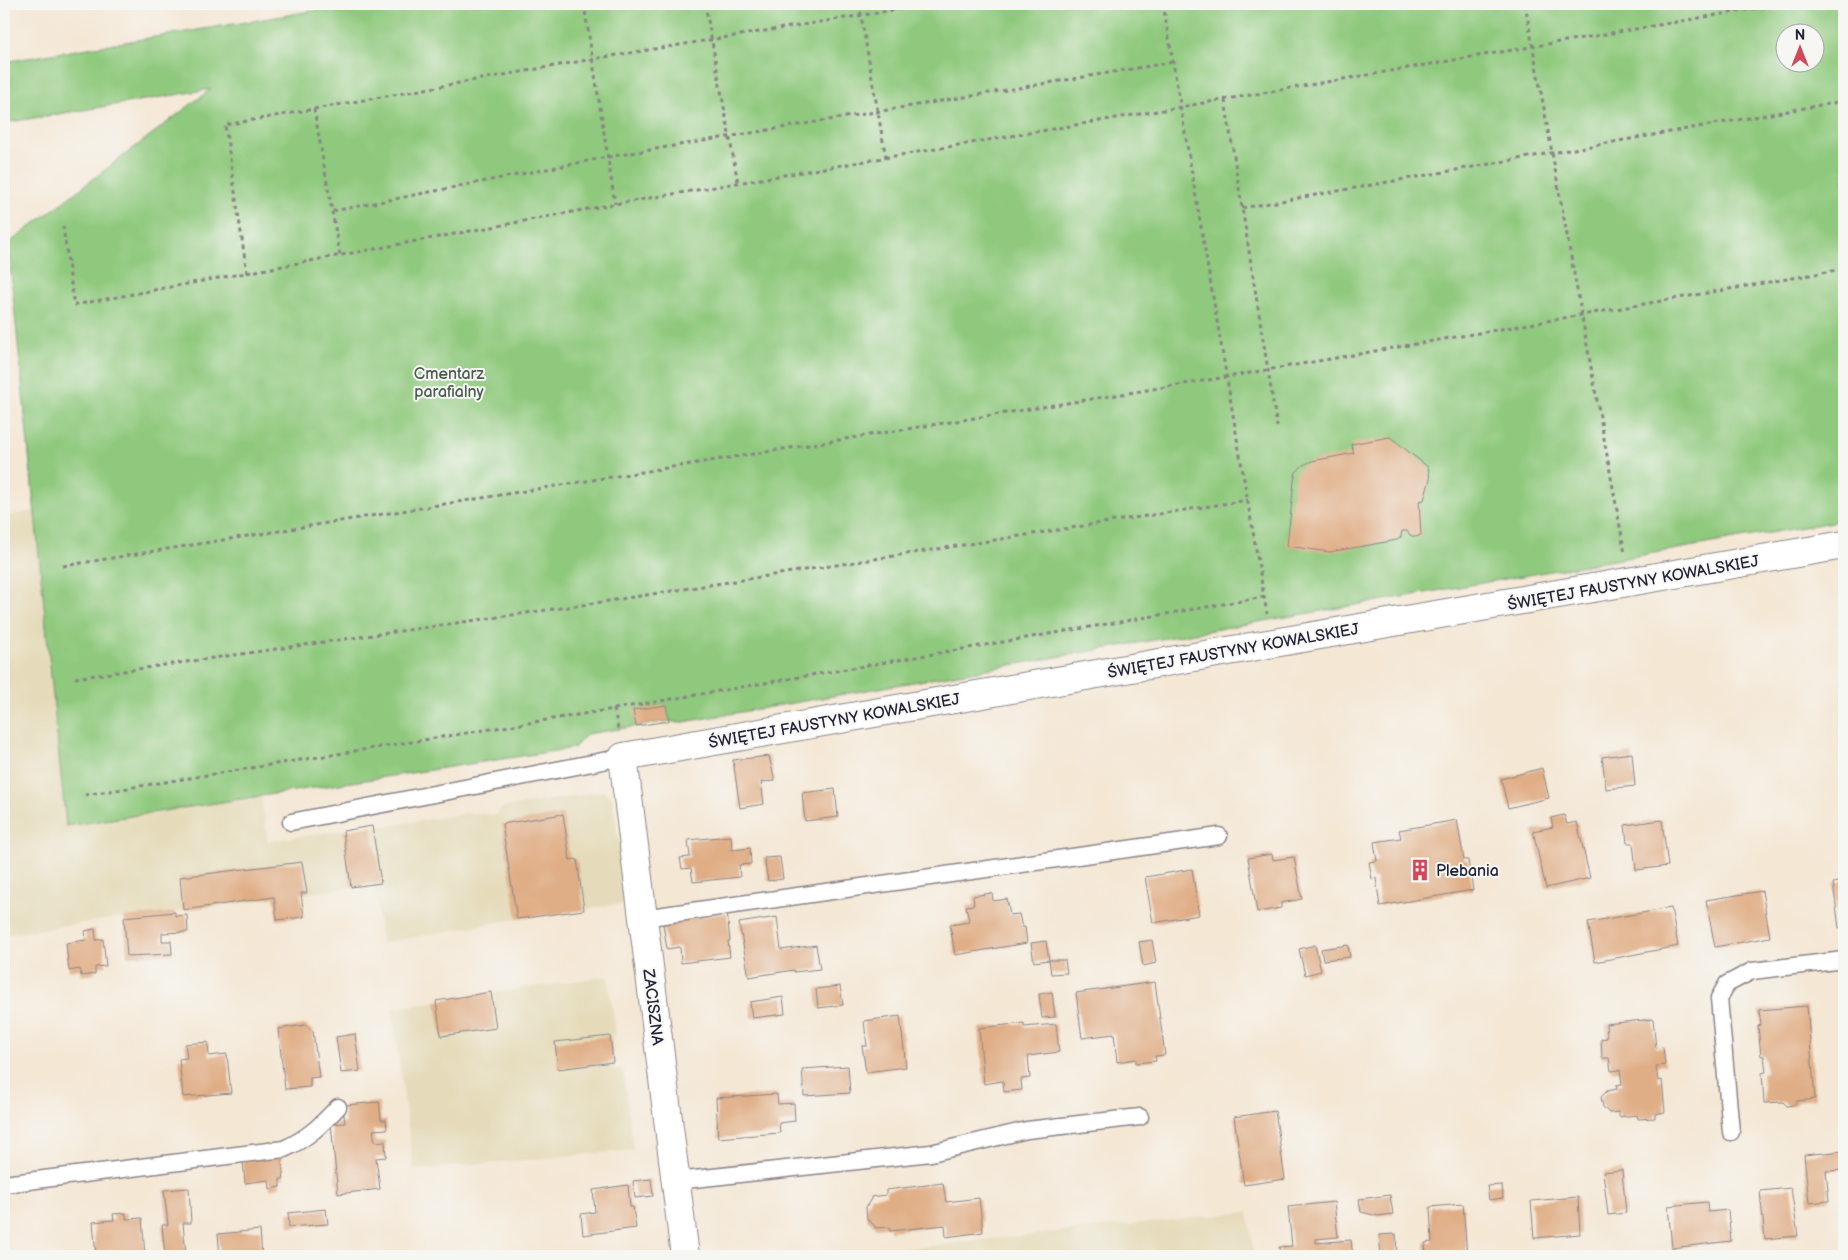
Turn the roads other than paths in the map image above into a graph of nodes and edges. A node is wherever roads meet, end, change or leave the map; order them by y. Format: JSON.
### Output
{"nodes":[{"id":1,"x":1844,"y":545,"type":"edge"},
{"id":2,"x":623,"y":757,"type":"junction"},
{"id":3,"x":291,"y":822,"type":"dead end"},
{"id":4,"x":1220,"y":836,"type":"dead end"},
{"id":5,"x":643,"y":918,"type":"junction"},
{"id":6,"x":1844,"y":960,"type":"edge"},
{"id":7,"x":338,"y":1107,"type":"dead end"},
{"id":8,"x":1140,"y":1116,"type":"dead end"},
{"id":9,"x":1731,"y":1132,"type":"dead end"},
{"id":10,"x":676,"y":1181,"type":"junction"},
{"id":11,"x":4,"y":1184,"type":"edge"},
{"id":12,"x":685,"y":1256,"type":"edge"}],
"edges":[{"from":1,"to":2,"type":"street","name":"ŚWIĘTEJ FAUSTYNY KOWALSKIEJ"},
{"from":2,"to":3,"type":"lane"},
{"from":2,"to":5,"type":"street","name":"ZACISZNA"},
{"from":4,"to":5,"type":"lane"},
{"from":5,"to":10,"type":"street","name":"ZACISZNA"},
{"from":6,"to":9,"type":"lane"},
{"from":7,"to":11,"type":"lane"},
{"from":8,"to":10,"type":"lane"},
{"from":10,"to":12,"type":"street","name":"ZACISZNA"}]}
